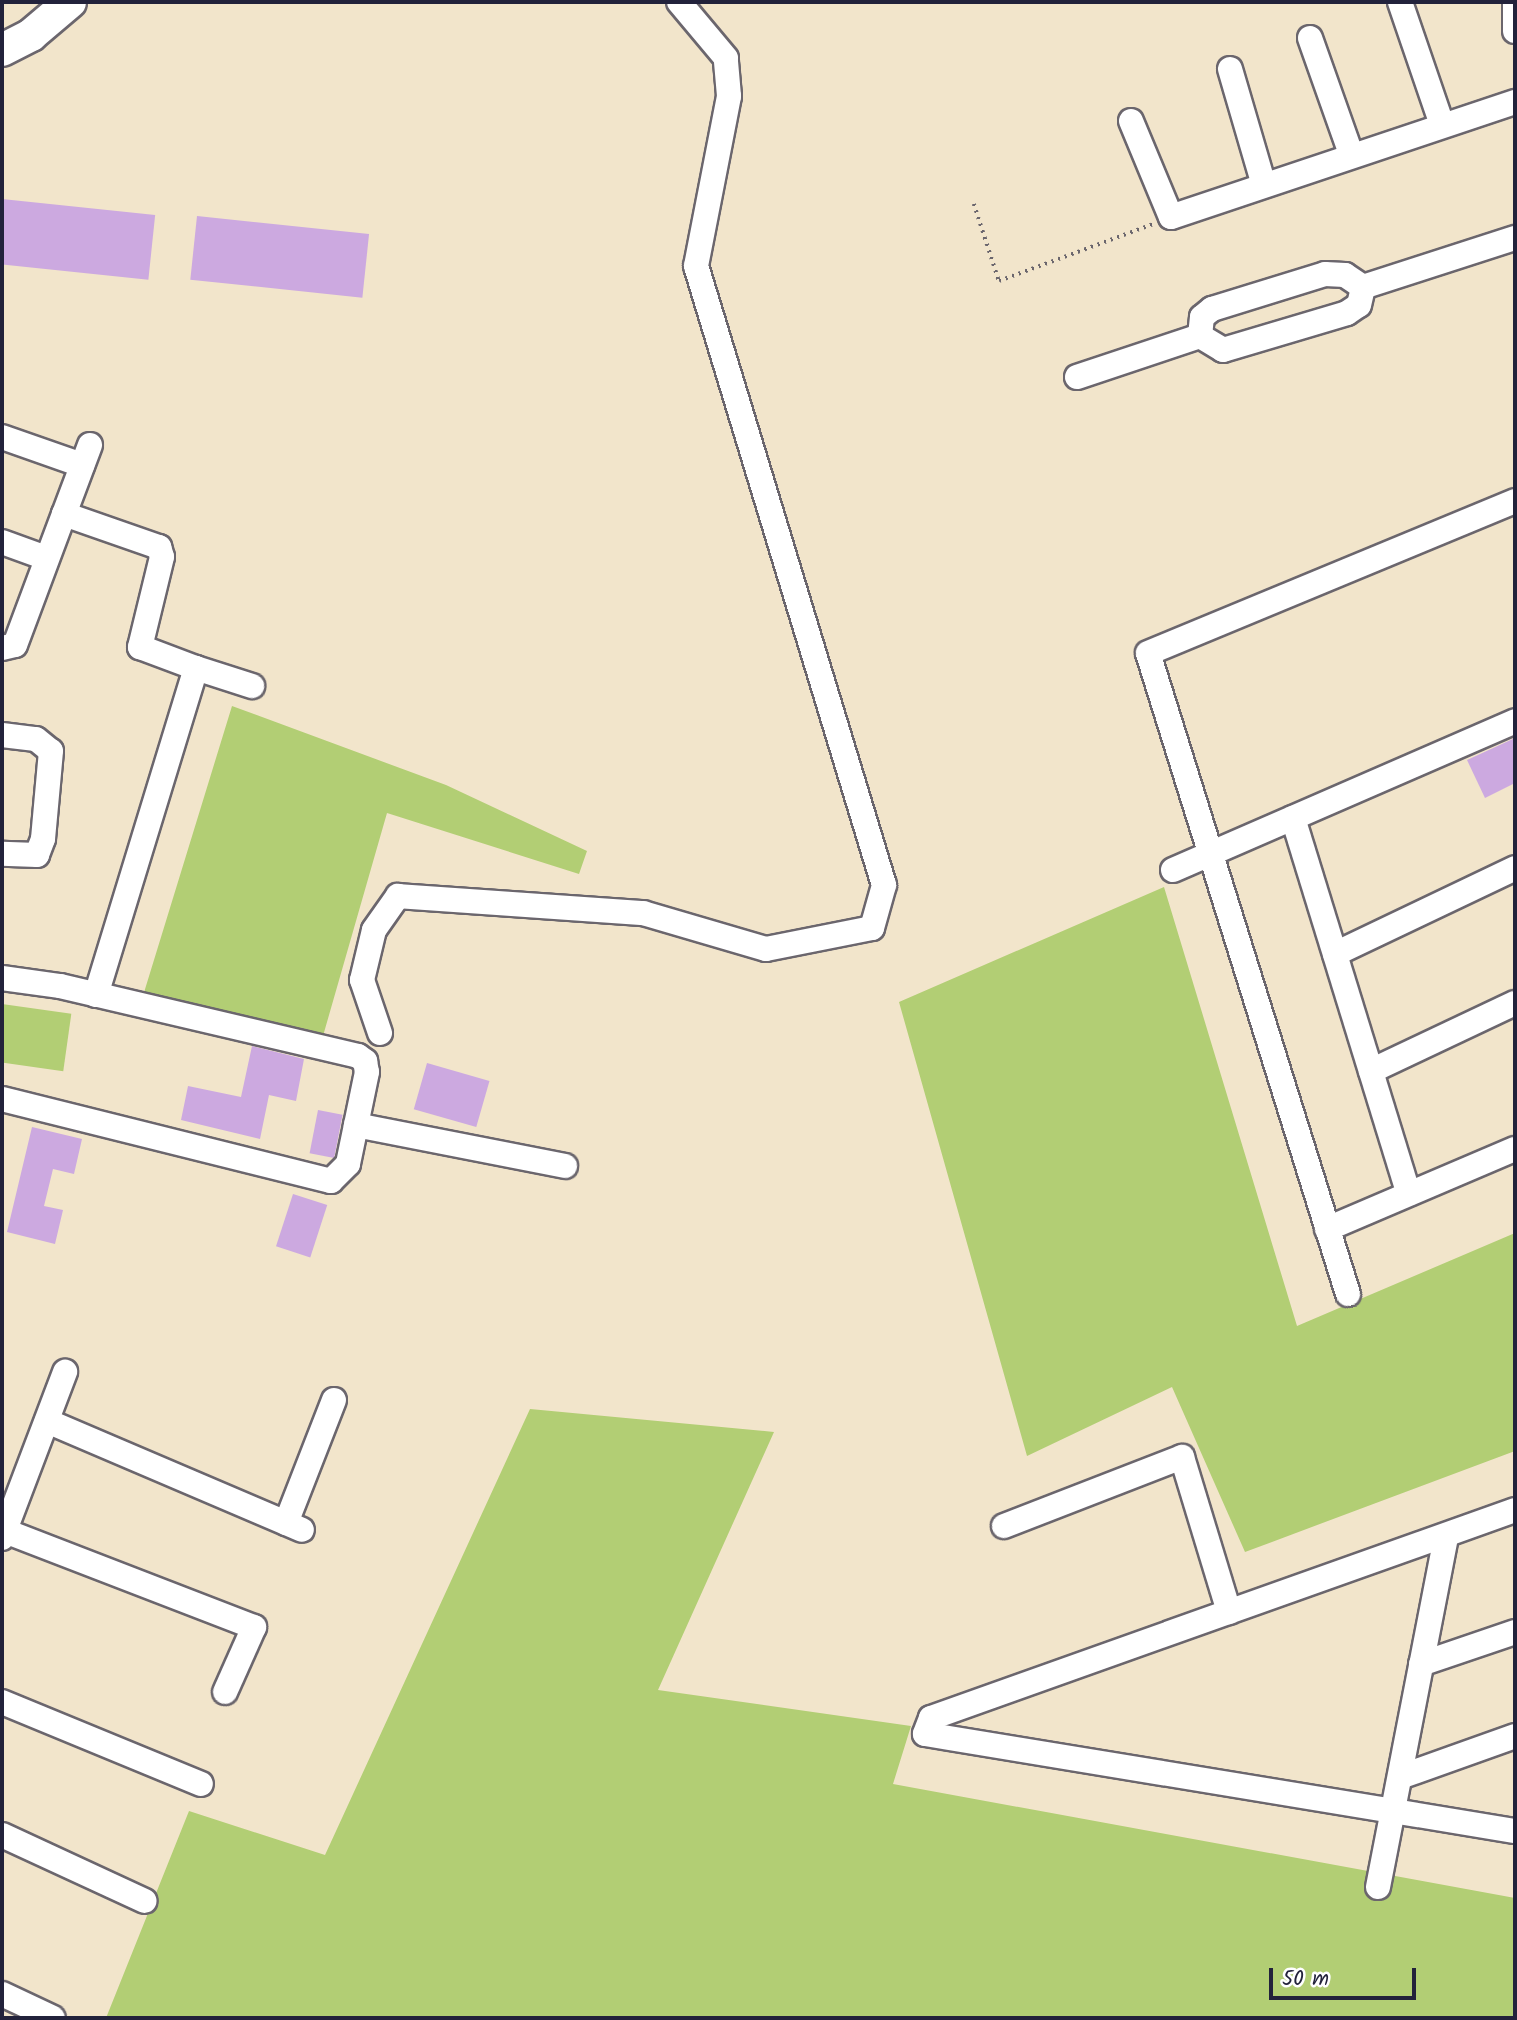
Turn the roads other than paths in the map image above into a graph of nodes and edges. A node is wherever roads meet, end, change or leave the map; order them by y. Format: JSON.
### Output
{"nodes":[{"id":1,"x":69,"y":2,"type":"edge"},
{"id":2,"x":679,"y":2,"type":"edge"},
{"id":3,"x":1400,"y":2,"type":"edge"},
{"id":4,"x":1515,"y":4,"type":"edge"},
{"id":5,"x":1515,"y":31,"type":"edge"},
{"id":6,"x":1310,"y":38,"type":"dead end"},
{"id":7,"x":2,"y":50,"type":"edge"},
{"id":8,"x":1230,"y":69,"type":"dead end"},
{"id":9,"x":1515,"y":102,"type":"edge"},
{"id":10,"x":1131,"y":121,"type":"dead end"},
{"id":11,"x":1442,"y":125,"type":"junction"},
{"id":12,"x":1351,"y":154,"type":"junction"},
{"id":13,"x":1263,"y":182,"type":"junction"},
{"id":14,"x":1515,"y":238,"type":"edge"},
{"id":15,"x":1363,"y":287,"type":"junction"},
{"id":16,"x":1200,"y":336,"type":"junction"},
{"id":17,"x":1077,"y":377,"type":"dead end"},
{"id":18,"x":2,"y":436,"type":"edge"},
{"id":19,"x":1515,"y":502,"type":"edge"},
{"id":20,"x":64,"y":514,"type":"junction"},
{"id":21,"x":2,"y":542,"type":"edge"},
{"id":22,"x":46,"y":558,"type":"junction"},
{"id":23,"x":2,"y":648,"type":"edge"},
{"id":24,"x":196,"y":668,"type":"junction"},
{"id":25,"x":252,"y":686,"type":"dead end"},
{"id":26,"x":1515,"y":721,"type":"edge"},
{"id":27,"x":2,"y":735,"type":"edge"},
{"id":28,"x":1293,"y":818,"type":"junction"},
{"id":29,"x":1210,"y":854,"type":"junction"},
{"id":30,"x":2,"y":855,"type":"edge"},
{"id":31,"x":1515,"y":868,"type":"edge"},
{"id":32,"x":1173,"y":870,"type":"dead end"},
{"id":33,"x":1335,"y":954,"type":"junction"},
{"id":34,"x":2,"y":978,"type":"edge"},
{"id":35,"x":96,"y":995,"type":"junction"},
{"id":36,"x":1515,"y":1003,"type":"edge"},
{"id":37,"x":380,"y":1033,"type":"dead end"},
{"id":38,"x":1371,"y":1071,"type":"junction"},
{"id":39,"x":2,"y":1099,"type":"edge"},
{"id":40,"x":356,"y":1125,"type":"junction"},
{"id":41,"x":1515,"y":1149,"type":"edge"},
{"id":42,"x":565,"y":1166,"type":"dead end"},
{"id":43,"x":1409,"y":1194,"type":"junction"},
{"id":44,"x":1327,"y":1229,"type":"junction"},
{"id":45,"x":1348,"y":1294,"type":"dead end"},
{"id":46,"x":65,"y":1372,"type":"dead end"},
{"id":47,"x":334,"y":1399,"type":"dead end"},
{"id":48,"x":47,"y":1421,"type":"junction"},
{"id":49,"x":1515,"y":1510,"type":"edge"},
{"id":50,"x":1004,"y":1526,"type":"dead end"},
{"id":51,"x":3,"y":1535,"type":"edge"},
{"id":52,"x":1446,"y":1536,"type":"junction"},
{"id":53,"x":1230,"y":1612,"type":"junction"},
{"id":54,"x":1515,"y":1632,"type":"edge"},
{"id":55,"x":1421,"y":1664,"type":"junction"},
{"id":56,"x":225,"y":1692,"type":"dead end"},
{"id":57,"x":2,"y":1702,"type":"edge"},
{"id":58,"x":1515,"y":1737,"type":"edge"},
{"id":59,"x":1400,"y":1777,"type":"junction"},
{"id":60,"x":201,"y":1784,"type":"dead end"},
{"id":61,"x":1393,"y":1811,"type":"junction"},
{"id":62,"x":1515,"y":1831,"type":"edge"},
{"id":63,"x":2,"y":1835,"type":"edge"},
{"id":64,"x":1378,"y":1887,"type":"dead end"},
{"id":65,"x":145,"y":1901,"type":"dead end"},
{"id":66,"x":2,"y":1994,"type":"edge"},
{"id":67,"x":53,"y":2018,"type":"edge"}],
"edges":[{"from":1,"to":7,"type":"main road"},
{"from":2,"to":37,"type":"street"},
{"from":3,"to":11,"type":"street"},
{"from":4,"to":5,"type":"street"},
{"from":6,"to":12,"type":"street"},
{"from":8,"to":13,"type":"street"},
{"from":9,"to":11,"type":"street"},
{"from":10,"to":13,"type":"street"},
{"from":11,"to":12,"type":"street"},
{"from":12,"to":13,"type":"street"},
{"from":14,"to":15,"type":"street"},
{"from":15,"to":16,"type":"street"},
{"from":15,"to":16,"type":"street"},
{"from":16,"to":17,"type":"street"},
{"from":18,"to":20,"type":"street"},
{"from":19,"to":29,"type":"street"},
{"from":20,"to":22,"type":"street"},
{"from":20,"to":24,"type":"street"},
{"from":21,"to":22,"type":"street"},
{"from":22,"to":23,"type":"street"},
{"from":24,"to":25,"type":"street"},
{"from":24,"to":35,"type":"street"},
{"from":26,"to":28,"type":"street"},
{"from":27,"to":30,"type":"street"},
{"from":28,"to":29,"type":"street"},
{"from":28,"to":33,"type":"street"},
{"from":29,"to":32,"type":"street"},
{"from":29,"to":44,"type":"street"},
{"from":31,"to":33,"type":"street"},
{"from":33,"to":38,"type":"street"},
{"from":34,"to":35,"type":"street"},
{"from":35,"to":40,"type":"street"},
{"from":36,"to":38,"type":"street"},
{"from":38,"to":43,"type":"street"},
{"from":39,"to":40,"type":"street"},
{"from":40,"to":42,"type":"street"},
{"from":41,"to":43,"type":"street"},
{"from":43,"to":44,"type":"street"},
{"from":44,"to":45,"type":"street"},
{"from":46,"to":48,"type":"street"},
{"from":47,"to":48,"type":"street"},
{"from":48,"to":51,"type":"street"},
{"from":49,"to":52,"type":"street"},
{"from":50,"to":53,"type":"street"},
{"from":51,"to":56,"type":"street"},
{"from":52,"to":53,"type":"street"},
{"from":52,"to":55,"type":"street"},
{"from":53,"to":61,"type":"street"},
{"from":54,"to":55,"type":"street"},
{"from":55,"to":59,"type":"street"},
{"from":57,"to":60,"type":"street"},
{"from":58,"to":59,"type":"street"},
{"from":59,"to":61,"type":"street"},
{"from":61,"to":62,"type":"street"},
{"from":61,"to":64,"type":"street"},
{"from":63,"to":65,"type":"street"},
{"from":66,"to":67,"type":"street"}]}
